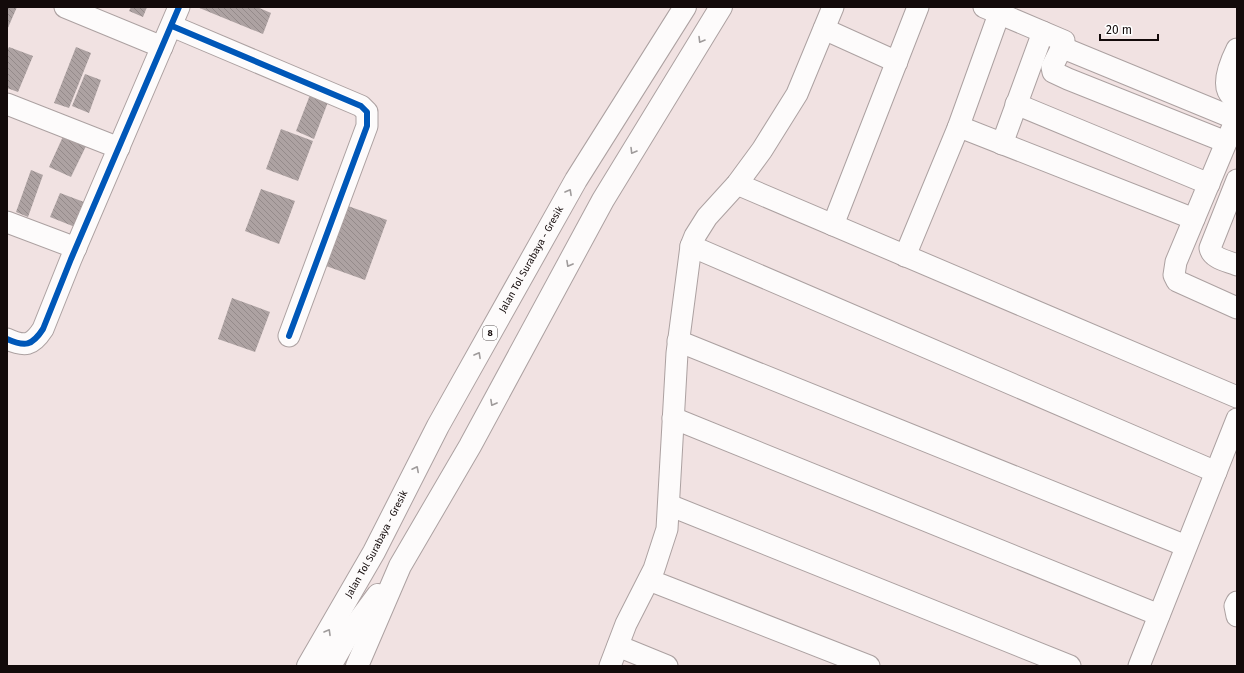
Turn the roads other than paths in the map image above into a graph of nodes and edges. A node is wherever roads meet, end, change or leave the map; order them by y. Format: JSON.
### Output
{"nodes":[{"id":1,"x":66,"y":7,"type":"edge"},
{"id":2,"x":685,"y":7,"type":"edge"},
{"id":3,"x":721,"y":7,"type":"edge"},
{"id":4,"x":833,"y":7,"type":"edge"},
{"id":5,"x":918,"y":7,"type":"edge"},
{"id":6,"x":992,"y":10,"type":"edge"},
{"id":7,"x":175,"y":16,"type":"edge"},
{"id":8,"x":824,"y":29,"type":"junction"},
{"id":9,"x":1043,"y":32,"type":"junction"},
{"id":10,"x":162,"y":48,"type":"junction"},
{"id":11,"x":1062,"y":48,"type":"junction"},
{"id":12,"x":1237,"y":49,"type":"edge"},
{"id":13,"x":897,"y":62,"type":"junction"},
{"id":14,"x":7,"y":104,"type":"edge"},
{"id":15,"x":1016,"y":104,"type":"junction"},
{"id":16,"x":1235,"y":104,"type":"edge"},
{"id":17,"x":958,"y":128,"type":"junction"},
{"id":18,"x":1226,"y":142,"type":"junction"},
{"id":19,"x":1002,"y":144,"type":"junction"},
{"id":20,"x":119,"y":148,"type":"junction"},
{"id":21,"x":1237,"y":180,"type":"edge"},
{"id":22,"x":736,"y":184,"type":"junction"},
{"id":23,"x":1209,"y":184,"type":"junction"},
{"id":24,"x":1194,"y":219,"type":"junction"},
{"id":25,"x":7,"y":222,"type":"edge"},
{"id":26,"x":833,"y":225,"type":"junction"},
{"id":27,"x":691,"y":246,"type":"junction"},
{"id":28,"x":76,"y":248,"type":"junction"},
{"id":29,"x":905,"y":256,"type":"junction"},
{"id":30,"x":1237,"y":265,"type":"edge"},
{"id":31,"x":1237,"y":308,"type":"edge"},
{"id":32,"x":289,"y":336,"type":"dead end"},
{"id":33,"x":7,"y":340,"type":"edge"},
{"id":34,"x":678,"y":341,"type":"junction"},
{"id":35,"x":1237,"y":397,"type":"edge"},
{"id":36,"x":673,"y":418,"type":"junction"},
{"id":37,"x":1237,"y":419,"type":"edge"},
{"id":38,"x":1216,"y":472,"type":"junction"},
{"id":39,"x":669,"y":505,"type":"junction"},
{"id":40,"x":1186,"y":546,"type":"junction"},
{"id":41,"x":400,"y":566,"type":"junction"},
{"id":42,"x":649,"y":580,"type":"junction"},
{"id":43,"x":1237,"y":602,"type":"edge"},
{"id":44,"x":1159,"y":615,"type":"junction"},
{"id":45,"x":1237,"y":616,"type":"edge"},
{"id":46,"x":618,"y":646,"type":"junction"},
{"id":47,"x":308,"y":666,"type":"edge"},
{"id":48,"x":330,"y":666,"type":"edge"},
{"id":49,"x":357,"y":666,"type":"edge"},
{"id":50,"x":610,"y":666,"type":"edge"},
{"id":51,"x":667,"y":666,"type":"edge"},
{"id":52,"x":869,"y":666,"type":"edge"},
{"id":53,"x":1070,"y":666,"type":"edge"},
{"id":54,"x":1139,"y":666,"type":"edge"}],
"edges":[{"from":1,"to":10,"type":"street"},
{"from":47,"to":2,"type":"highway","name":"Jalan Tol Surabaya - Gresik","number":"8","one_way":true},
{"from":3,"to":41,"type":"highway","one_way":true},
{"from":4,"to":8,"type":"street"},
{"from":5,"to":13,"type":"street"},
{"from":6,"to":9,"type":"street"},
{"from":6,"to":17,"type":"street"},
{"from":7,"to":10,"type":"street"},
{"from":7,"to":32,"type":"street"},
{"from":8,"to":13,"type":"street"},
{"from":8,"to":22,"type":"street"},
{"from":9,"to":11,"type":"street"},
{"from":9,"to":15,"type":"street"},
{"from":10,"to":20,"type":"street"},
{"from":11,"to":16,"type":"street"},
{"from":11,"to":18,"type":"street"},
{"from":12,"to":16,"type":"street"},
{"from":13,"to":26,"type":"street"},
{"from":14,"to":20,"type":"street"},
{"from":15,"to":19,"type":"street"},
{"from":15,"to":23,"type":"street"},
{"from":16,"to":18,"type":"street"},
{"from":17,"to":19,"type":"street"},
{"from":17,"to":29,"type":"street"},
{"from":18,"to":23,"type":"street"},
{"from":19,"to":24,"type":"street"},
{"from":20,"to":28,"type":"street"},
{"from":21,"to":30,"type":"street"},
{"from":22,"to":26,"type":"street"},
{"from":22,"to":27,"type":"street"},
{"from":23,"to":24,"type":"street"},
{"from":24,"to":31,"type":"street"},
{"from":25,"to":28,"type":"street"},
{"from":26,"to":29,"type":"street"},
{"from":27,"to":34,"type":"street"},
{"from":27,"to":38,"type":"street"},
{"from":28,"to":33,"type":"street"},
{"from":29,"to":35,"type":"street"},
{"from":34,"to":36,"type":"street"},
{"from":34,"to":40,"type":"street"},
{"from":36,"to":39,"type":"street"},
{"from":36,"to":44,"type":"street"},
{"from":37,"to":38,"type":"street"},
{"from":38,"to":40,"type":"street"},
{"from":39,"to":42,"type":"street"},
{"from":39,"to":53,"type":"street"},
{"from":40,"to":44,"type":"street"},
{"from":41,"to":48,"type":"highway"},
{"from":41,"to":49,"type":"highway"},
{"from":42,"to":46,"type":"street"},
{"from":42,"to":52,"type":"street"},
{"from":43,"to":45,"type":"street"},
{"from":44,"to":54,"type":"street"},
{"from":46,"to":50,"type":"street"},
{"from":46,"to":51,"type":"street"}]}
